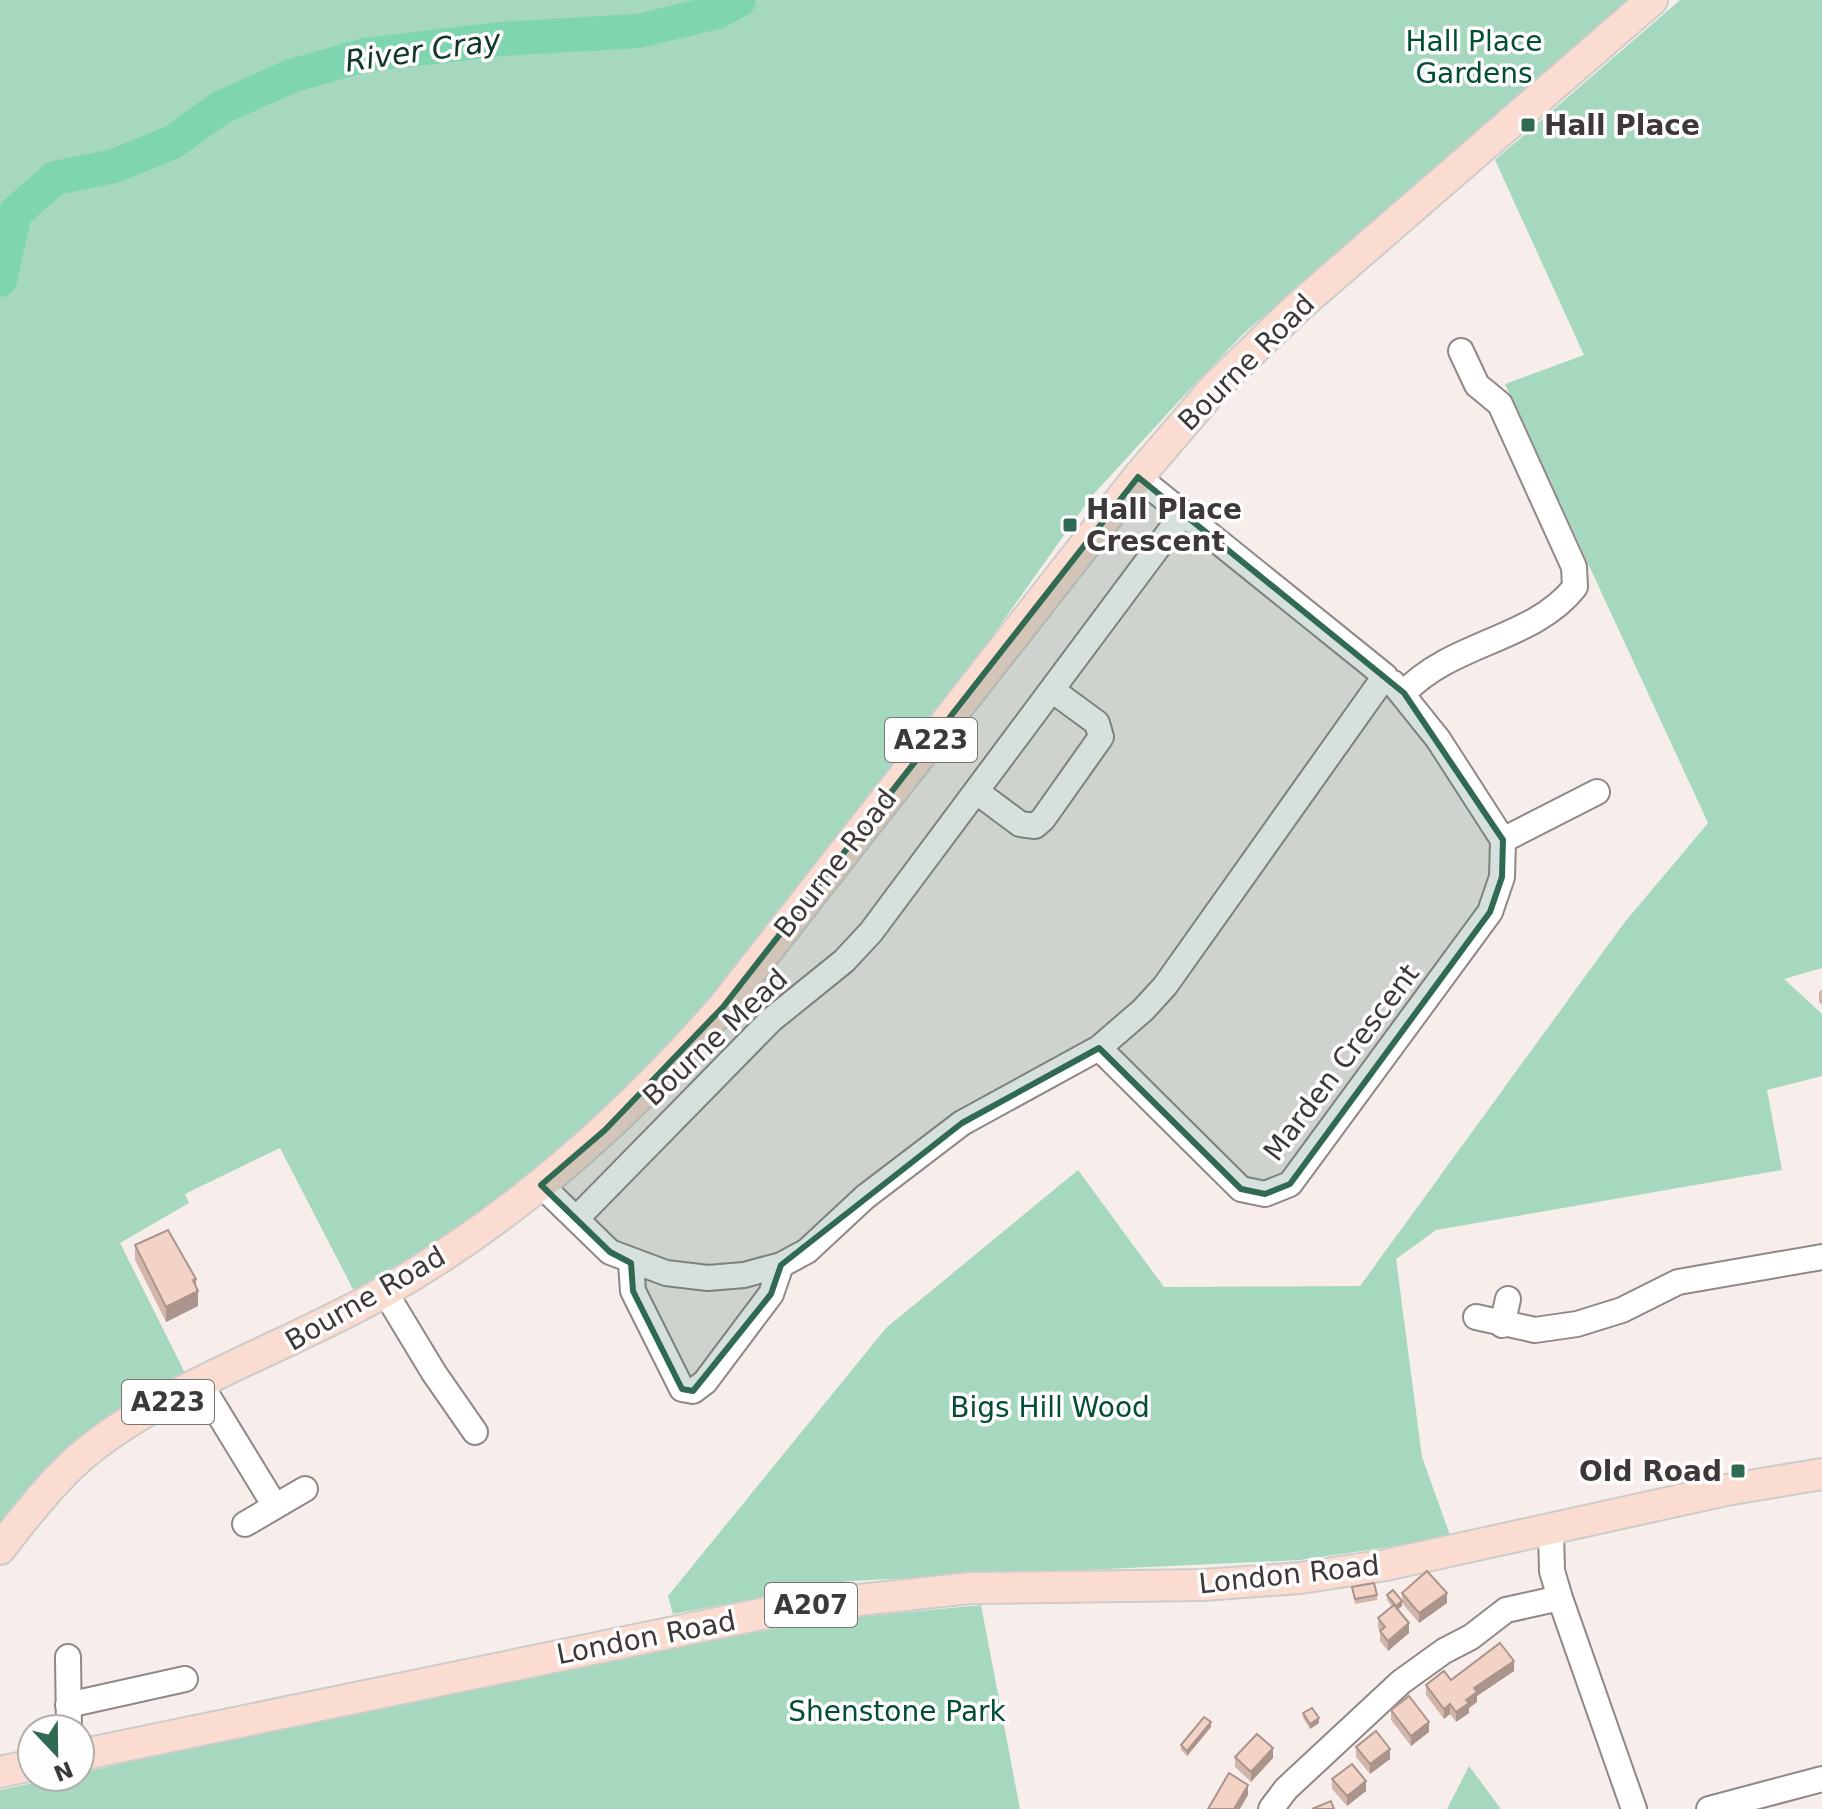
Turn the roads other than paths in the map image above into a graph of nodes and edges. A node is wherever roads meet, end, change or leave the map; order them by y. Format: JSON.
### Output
{"nodes":[{"id":1,"x":1652,"y":0,"type":"edge"},
{"id":2,"x":1461,"y":351,"type":"dead end"},
{"id":3,"x":1138,"y":477,"type":"junction"},
{"id":4,"x":1182,"y":515,"type":"junction"},
{"id":5,"x":1385,"y":676,"type":"junction"},
{"id":6,"x":1052,"y":690,"type":"junction"},
{"id":7,"x":1404,"y":693,"type":"junction"},
{"id":8,"x":977,"y":792,"type":"junction"},
{"id":9,"x":1597,"y":792,"type":"dead end"},
{"id":10,"x":1503,"y":840,"type":"junction"},
{"id":11,"x":1099,"y":1048,"type":"junction"},
{"id":12,"x":541,"y":1185,"type":"junction"},
{"id":13,"x":576,"y":1219,"type":"junction"},
{"id":14,"x":1822,"y":1257,"type":"edge"},
{"id":15,"x":631,"y":1263,"type":"junction"},
{"id":16,"x":781,"y":1265,"type":"junction"},
{"id":17,"x":385,"y":1292,"type":"junction"},
{"id":18,"x":1508,"y":1299,"type":"dead end"},
{"id":19,"x":1476,"y":1317,"type":"dead end"},
{"id":20,"x":1502,"y":1325,"type":"junction"},
{"id":21,"x":201,"y":1385,"type":"junction"},
{"id":22,"x":475,"y":1432,"type":"dead end"},
{"id":23,"x":1822,"y":1474,"type":"edge"},
{"id":24,"x":305,"y":1489,"type":"dead end"},
{"id":25,"x":275,"y":1506,"type":"junction"},
{"id":26,"x":245,"y":1524,"type":"dead end"},
{"id":27,"x":1551,"y":1531,"type":"junction"},
{"id":28,"x":0,"y":1549,"type":"edge"},
{"id":29,"x":1560,"y":1598,"type":"junction"},
{"id":30,"x":68,"y":1657,"type":"dead end"},
{"id":31,"x":185,"y":1679,"type":"dead end"},
{"id":32,"x":68,"y":1713,"type":"edge"},
{"id":33,"x":80,"y":1713,"type":"edge"},
{"id":34,"x":96,"y":1752,"type":"edge"},
{"id":35,"x":1822,"y":1779,"type":"edge"},
{"id":36,"x":1271,"y":1809,"type":"edge"},
{"id":37,"x":1634,"y":1809,"type":"edge"},
{"id":38,"x":1709,"y":1809,"type":"edge"}],
"edges":[{"from":1,"to":3,"type":"main road","name":"Bourne Road","number":"A223"},
{"from":2,"to":7,"type":"street"},
{"from":3,"to":4,"type":"street"},
{"from":3,"to":12,"type":"main road","name":"Bourne Road","number":"A223"},
{"from":4,"to":5,"type":"street"},
{"from":4,"to":6,"type":"street","name":"Bourne Mead"},
{"from":5,"to":7,"type":"street"},
{"from":5,"to":11,"type":"street"},
{"from":6,"to":8,"type":"street","name":"Bourne Mead"},
{"from":6,"to":8,"type":"street"},
{"from":7,"to":10,"type":"street"},
{"from":8,"to":13,"type":"street","name":"Bourne Mead"},
{"from":9,"to":10,"type":"street"},
{"from":10,"to":11,"type":"street","name":"Marden Crescent"},
{"from":11,"to":16,"type":"street"},
{"from":12,"to":13,"type":"street"},
{"from":12,"to":17,"type":"main road","name":"Bourne Road","number":"A223"},
{"from":13,"to":15,"type":"street"},
{"from":14,"to":20,"type":"street"},
{"from":15,"to":16,"type":"street"},
{"from":15,"to":16,"type":"street"},
{"from":17,"to":21,"type":"main road","name":"Bourne Road","number":"A223"},
{"from":17,"to":22,"type":"street"},
{"from":18,"to":20,"type":"street"},
{"from":19,"to":20,"type":"street"},
{"from":21,"to":25,"type":"street"},
{"from":21,"to":28,"type":"main road","name":"Bourne Road","number":"A223"},
{"from":23,"to":27,"type":"main road","number":"A207"},
{"from":24,"to":25,"type":"street"},
{"from":25,"to":26,"type":"street"},
{"from":27,"to":29,"type":"street"},
{"from":27,"to":34,"type":"main road","name":"London Road","number":"A207"},
{"from":29,"to":36,"type":"street"},
{"from":29,"to":37,"type":"street"},
{"from":30,"to":32,"type":"street"},
{"from":31,"to":33,"type":"street"},
{"from":35,"to":38,"type":"street"}]}
